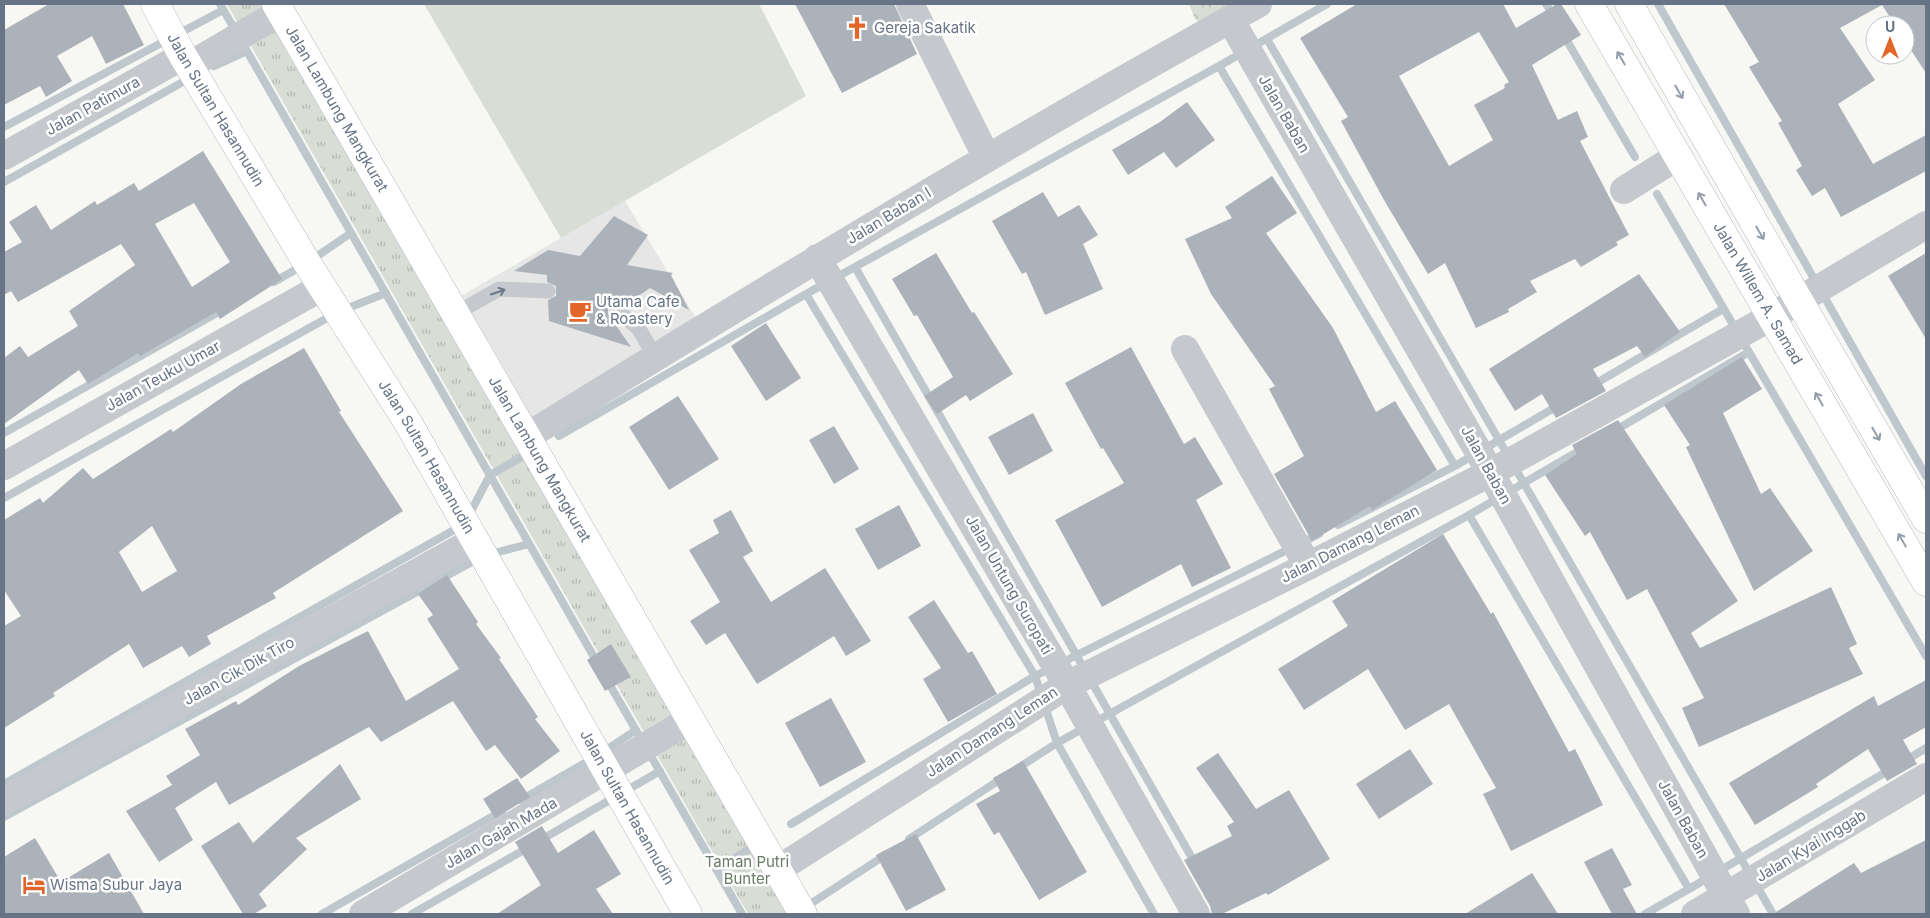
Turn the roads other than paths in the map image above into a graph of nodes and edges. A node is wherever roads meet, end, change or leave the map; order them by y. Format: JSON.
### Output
{"nodes":[{"id":1,"x":155,"y":4,"type":"edge"},
{"id":2,"x":910,"y":4,"type":"edge"},
{"id":3,"x":1258,"y":4,"type":"edge"},
{"id":4,"x":1589,"y":4,"type":"edge"},
{"id":5,"x":1629,"y":4,"type":"edge"},
{"id":6,"x":279,"y":8,"type":"edge"},
{"id":7,"x":1230,"y":19,"type":"junction"},
{"id":8,"x":186,"y":60,"type":"junction"},
{"id":9,"x":4,"y":156,"type":"edge"},
{"id":10,"x":1678,"y":156,"type":"junction"},
{"id":11,"x":987,"y":158,"type":"junction"},
{"id":12,"x":1624,"y":190,"type":"dead end"},
{"id":13,"x":1926,"y":224,"type":"edge"},
{"id":14,"x":817,"y":258,"type":"junction"},
{"id":15,"x":322,"y":287,"type":"junction"},
{"id":16,"x":548,"y":291,"type":"dead end"},
{"id":17,"x":1798,"y":300,"type":"junction"},
{"id":18,"x":617,"y":310,"type":"dead end"},
{"id":19,"x":455,"y":314,"type":"junction"},
{"id":20,"x":1771,"y":317,"type":"junction"},
{"id":21,"x":1185,"y":349,"type":"dead end"},
{"id":22,"x":655,"y":357,"type":"junction"},
{"id":23,"x":526,"y":437,"type":"junction"},
{"id":24,"x":1483,"y":459,"type":"junction"},
{"id":25,"x":4,"y":466,"type":"edge"},
{"id":26,"x":1926,"y":519,"type":"edge"},
{"id":27,"x":474,"y":541,"type":"junction"},
{"id":28,"x":1308,"y":566,"type":"junction"},
{"id":29,"x":1926,"y":582,"type":"edge"},
{"id":30,"x":1067,"y":685,"type":"junction"},
{"id":31,"x":690,"y":720,"type":"junction"},
{"id":32,"x":606,"y":771,"type":"junction"},
{"id":33,"x":1926,"y":777,"type":"edge"},
{"id":34,"x":4,"y":801,"type":"edge"},
{"id":35,"x":778,"y":870,"type":"junction"},
{"id":36,"x":1731,"y":905,"type":"edge"},
{"id":37,"x":363,"y":914,"type":"edge"},
{"id":38,"x":688,"y":914,"type":"edge"},
{"id":39,"x":803,"y":914,"type":"edge"},
{"id":40,"x":1196,"y":914,"type":"edge"},
{"id":41,"x":1695,"y":914,"type":"edge"}],
"edges":[{"from":1,"to":8,"type":"street","name":"Jalan Sultan Hasannudin"},
{"from":2,"to":11,"type":"street"},
{"from":3,"to":7,"type":"street","name":"Jalan Baban I"},
{"from":10,"to":4,"type":"street","name":"Jalan Willem A. Samad","one_way":true},
{"from":5,"to":17,"type":"street","one_way":true},
{"from":6,"to":8,"type":"street","name":"Jalan Patimura"},
{"from":6,"to":19,"type":"street","name":"Jalan Lambung Mangkurat"},
{"from":7,"to":11,"type":"street","name":"Jalan Baban I"},
{"from":7,"to":24,"type":"street","name":"Jalan Baban"},
{"from":8,"to":9,"type":"street","name":"Jalan Patimura"},
{"from":8,"to":15,"type":"street","name":"Jalan Sultan Hasannudin"},
{"from":10,"to":12,"type":"street"},
{"from":20,"to":10,"type":"street","name":"Jalan Willem A. Samad","one_way":true},
{"from":11,"to":14,"type":"street","name":"Jalan Baban I"},
{"from":13,"to":17,"type":"street","name":"Jalan Damang Leman"},
{"from":14,"to":22,"type":"street","name":"Jalan Baban I"},
{"from":14,"to":30,"type":"street","name":"Jalan Untung Suropati"},
{"from":15,"to":25,"type":"street","name":"Jalan Teuku Umar"},
{"from":15,"to":27,"type":"street","name":"Jalan Sultan Hasannudin"},
{"from":19,"to":16,"type":"lane","one_way":true},
{"from":17,"to":20,"type":"street","name":"Jalan Damang Leman"},
{"from":17,"to":26,"type":"street","one_way":true},
{"from":18,"to":22,"type":"lane"},
{"from":19,"to":23,"type":"street","name":"Jalan Lambung Mangkurat"},
{"from":20,"to":24,"type":"street","name":"Jalan Damang Leman"},
{"from":29,"to":20,"type":"street","name":"Jalan Willem A. Samad","one_way":true},
{"from":21,"to":28,"type":"street"},
{"from":22,"to":23,"type":"street","name":"Jalan Baban I"},
{"from":23,"to":31,"type":"street","name":"Jalan Lambung Mangkurat"},
{"from":24,"to":28,"type":"street","name":"Jalan Damang Leman"},
{"from":24,"to":36,"type":"street","name":"Jalan Baban"},
{"from":27,"to":32,"type":"street","name":"Jalan Sultan Hasannudin"},
{"from":27,"to":34,"type":"street","name":"Jalan Cik Dik Tiro"},
{"from":28,"to":30,"type":"street","name":"Jalan Damang Leman"},
{"from":30,"to":35,"type":"street","name":"Jalan Damang Leman"},
{"from":30,"to":40,"type":"street","name":"Jalan Untung Suropati"},
{"from":31,"to":32,"type":"street","name":"Jalan Gajah Mada"},
{"from":31,"to":35,"type":"street","name":"Jalan Lambung Mangkurat"},
{"from":32,"to":37,"type":"street","name":"Jalan Gajah Mada"},
{"from":32,"to":38,"type":"street","name":"Jalan Sultan Hasannudin"},
{"from":33,"to":36,"type":"street","name":"Jalan Kyai Inggab"},
{"from":35,"to":39,"type":"street","name":"Jalan Lambung Mangkurat"},
{"from":36,"to":41,"type":"street","name":"Jalan Kyai Inggab"}]}
